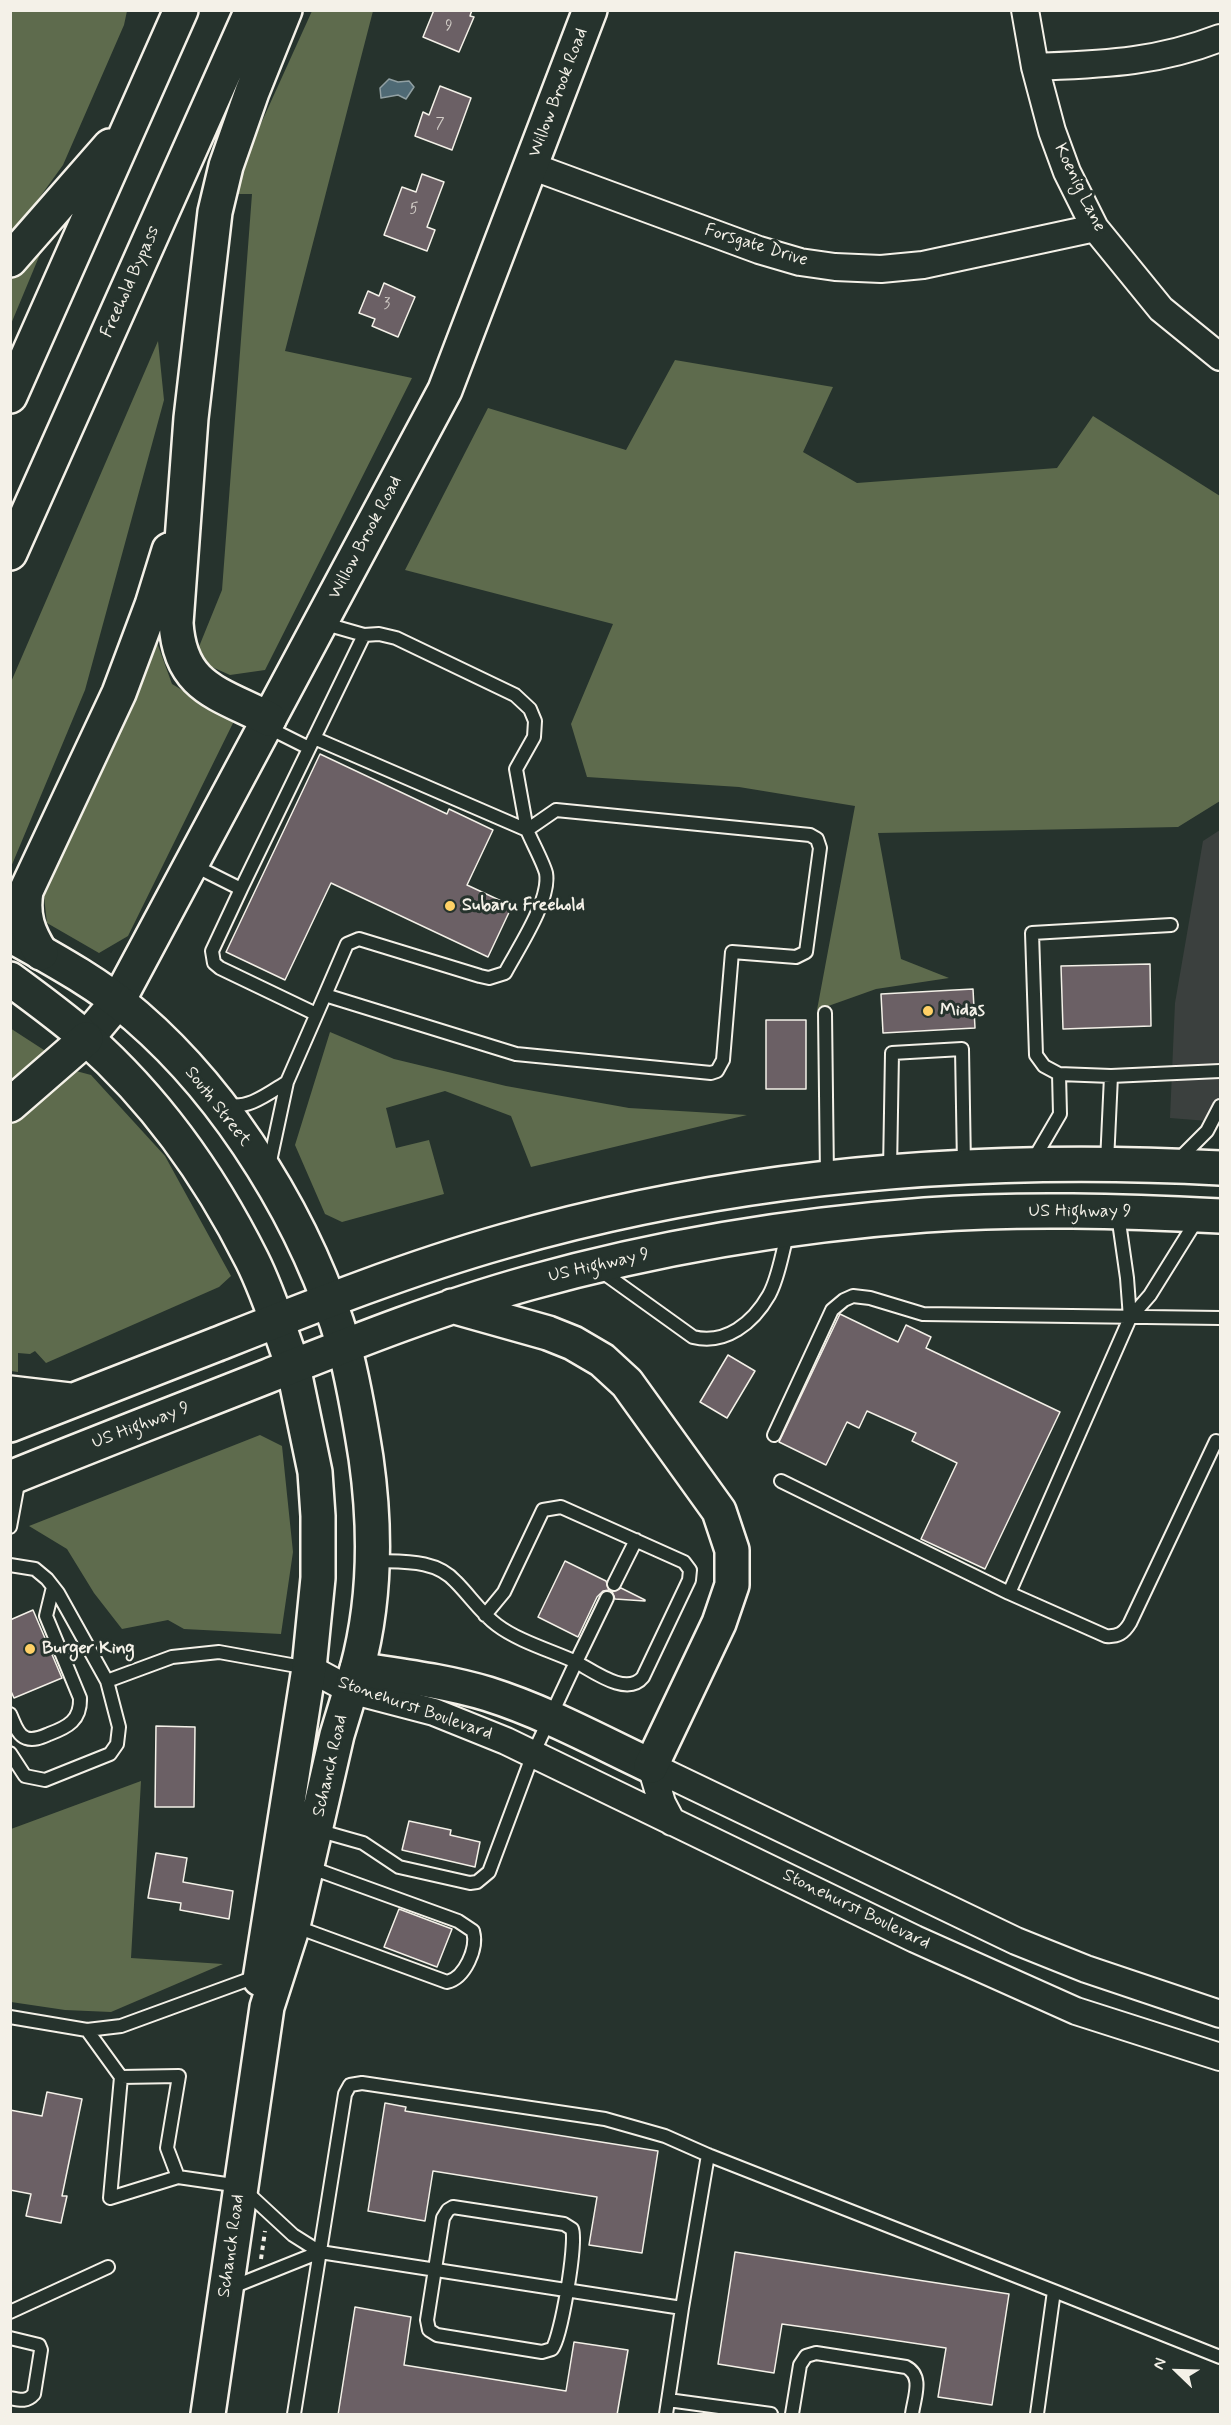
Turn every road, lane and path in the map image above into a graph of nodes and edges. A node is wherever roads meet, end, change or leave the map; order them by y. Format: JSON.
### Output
{"nodes":[{"id":1,"x":181,"y":10,"type":"edge"},
{"id":2,"x":252,"y":10,"type":"edge"},
{"id":3,"x":285,"y":10,"type":"edge"},
{"id":4,"x":590,"y":10,"type":"edge"},
{"id":5,"x":1025,"y":10,"type":"edge"},
{"id":6,"x":1221,"y":38,"type":"edge"},
{"id":7,"x":1035,"y":67,"type":"junction"},
{"id":8,"x":131,"y":122,"type":"junction"},
{"id":9,"x":531,"y":166,"type":"junction"},
{"id":10,"x":1095,"y":228,"type":"junction"},
{"id":11,"x":10,"y":260,"type":"edge"},
{"id":12,"x":1221,"y":357,"type":"edge"},
{"id":13,"x":10,"y":396,"type":"edge"},
{"id":14,"x":186,"y":480,"type":"junction"},
{"id":15,"x":10,"y":553,"type":"edge"},
{"id":16,"x":321,"y":622,"type":"junction"},
{"id":17,"x":364,"y":635,"type":"junction"},
{"id":18,"x":267,"y":722,"type":"junction"},
{"id":19,"x":311,"y":743,"type":"junction"},
{"id":20,"x":527,"y":830,"type":"junction"},
{"id":21,"x":191,"y":864,"type":"junction"},
{"id":22,"x":241,"y":889,"type":"junction"},
{"id":23,"x":1171,"y":925,"type":"dead end"},
{"id":24,"x":10,"y":935,"type":"edge"},
{"id":25,"x":41,"y":953,"type":"junction"},
{"id":26,"x":10,"y":979,"type":"edge"},
{"id":27,"x":325,"y":995,"type":"junction"},
{"id":28,"x":118,"y":1001,"type":"junction"},
{"id":29,"x":825,"y":1013,"type":"dead end"},
{"id":30,"x":316,"y":1014,"type":"junction"},
{"id":31,"x":86,"y":1038,"type":"junction"},
{"id":32,"x":1221,"y":1071,"type":"edge"},
{"id":33,"x":1059,"y":1074,"type":"junction"},
{"id":34,"x":1111,"y":1076,"type":"junction"},
{"id":35,"x":287,"y":1082,"type":"junction"},
{"id":36,"x":217,"y":1101,"type":"junction"},
{"id":37,"x":10,"y":1106,"type":"edge"},
{"id":38,"x":1221,"y":1106,"type":"edge"},
{"id":39,"x":964,"y":1165,"type":"junction"},
{"id":40,"x":1030,"y":1165,"type":"junction"},
{"id":41,"x":1172,"y":1165,"type":"junction"},
{"id":42,"x":1107,"y":1166,"type":"junction"},
{"id":43,"x":1221,"y":1168,"type":"edge"},
{"id":44,"x":890,"y":1170,"type":"junction"},
{"id":45,"x":267,"y":1174,"type":"junction"},
{"id":46,"x":827,"y":1177,"type":"junction"},
{"id":47,"x":1118,"y":1211,"type":"junction"},
{"id":48,"x":1210,"y":1215,"type":"edge"},
{"id":49,"x":788,"y":1230,"type":"junction"},
{"id":50,"x":595,"y":1266,"type":"junction"},
{"id":51,"x":328,"y":1299,"type":"junction"},
{"id":52,"x":452,"y":1306,"type":"junction"},
{"id":53,"x":1130,"y":1318,"type":"junction"},
{"id":54,"x":1221,"y":1318,"type":"edge"},
{"id":55,"x":277,"y":1320,"type":"junction"},
{"id":56,"x":344,"y":1345,"type":"junction"},
{"id":57,"x":293,"y":1366,"type":"junction"},
{"id":58,"x":10,"y":1393,"type":"edge"},
{"id":59,"x":71,"y":1400,"type":"junction"},
{"id":60,"x":10,"y":1425,"type":"edge"},
{"id":61,"x":774,"y":1435,"type":"dead end"},
{"id":62,"x":1219,"y":1438,"type":"edge"},
{"id":63,"x":15,"y":1476,"type":"edge"},
{"id":64,"x":781,"y":1481,"type":"dead end"},
{"id":65,"x":10,"y":1527,"type":"edge"},
{"id":66,"x":636,"y":1540,"type":"junction"},
{"id":67,"x":373,"y":1560,"type":"junction"},
{"id":68,"x":10,"y":1565,"type":"edge"},
{"id":69,"x":614,"y":1584,"type":"dead end"},
{"id":70,"x":53,"y":1587,"type":"junction"},
{"id":71,"x":1009,"y":1593,"type":"junction"},
{"id":72,"x":607,"y":1598,"type":"dead end"},
{"id":73,"x":484,"y":1615,"type":"junction"},
{"id":74,"x":576,"y":1662,"type":"junction"},
{"id":75,"x":309,"y":1668,"type":"junction"},
{"id":76,"x":354,"y":1680,"type":"junction"},
{"id":77,"x":107,"y":1681,"type":"junction"},
{"id":78,"x":10,"y":1714,"type":"edge"},
{"id":79,"x":549,"y":1717,"type":"junction"},
{"id":80,"x":10,"y":1753,"type":"edge"},
{"id":81,"x":533,"y":1754,"type":"junction"},
{"id":82,"x":651,"y":1766,"type":"junction"},
{"id":83,"x":672,"y":1822,"type":"junction"},
{"id":84,"x":316,"y":1830,"type":"junction"},
{"id":85,"x":792,"y":1833,"type":"junction"},
{"id":86,"x":308,"y":1866,"type":"junction"},
{"id":87,"x":773,"y":1870,"type":"junction"},
{"id":88,"x":293,"y":1926,"type":"junction"},
{"id":89,"x":263,"y":1991,"type":"junction"},
{"id":90,"x":1221,"y":2014,"type":"edge"},
{"id":91,"x":10,"y":2017,"type":"edge"},
{"id":92,"x":87,"y":2030,"type":"junction"},
{"id":93,"x":1221,"y":2057,"type":"edge"},
{"id":94,"x":121,"y":2077,"type":"junction"},
{"id":95,"x":708,"y":2155,"type":"junction"},
{"id":96,"x":178,"y":2177,"type":"junction"},
{"id":97,"x":240,"y":2186,"type":"junction"},
{"id":98,"x":266,"y":2225,"type":"dead end"},
{"id":99,"x":320,"y":2252,"type":"junction"},
{"id":100,"x":260,"y":2265,"type":"dead end"},
{"id":101,"x":108,"y":2267,"type":"dead end"},
{"id":102,"x":436,"y":2269,"type":"junction"},
{"id":103,"x":226,"y":2290,"type":"junction"},
{"id":104,"x":566,"y":2290,"type":"junction"},
{"id":105,"x":1054,"y":2291,"type":"junction"},
{"id":106,"x":682,"y":2308,"type":"junction"},
{"id":107,"x":10,"y":2312,"type":"edge"},
{"id":108,"x":10,"y":2338,"type":"edge"},
{"id":109,"x":1221,"y":2357,"type":"edge"},
{"id":110,"x":10,"y":2398,"type":"edge"},
{"id":111,"x":668,"y":2400,"type":"junction"},
{"id":112,"x":208,"y":2415,"type":"edge"},
{"id":113,"x":294,"y":2415,"type":"edge"},
{"id":114,"x":666,"y":2415,"type":"edge"},
{"id":115,"x":771,"y":2415,"type":"edge"},
{"id":116,"x":792,"y":2415,"type":"edge"},
{"id":117,"x":912,"y":2415,"type":"edge"},
{"id":118,"x":1037,"y":2415,"type":"edge"}],
"edges":[{"from":1,"to":8,"type":"main road"},
{"from":2,"to":15,"type":"main road","name":"Freehold Bypass"},
{"from":3,"to":14,"type":"main road"},
{"from":4,"to":9,"type":"main road","name":"Willow Brook Road"},
{"from":5,"to":7,"type":"street","name":"Koenig Lane"},
{"from":6,"to":7,"type":"street"},
{"from":7,"to":10,"type":"street","name":"Koenig Lane"},
{"from":8,"to":11,"type":"main road"},
{"from":8,"to":13,"type":"main road"},
{"from":9,"to":10,"type":"street","name":"Forsgate Drive"},
{"from":9,"to":16,"type":"main road","name":"Willow Brook Road"},
{"from":10,"to":12,"type":"street","name":"Koenig Lane"},
{"from":14,"to":18,"type":"main road"},
{"from":14,"to":25,"type":"main road"},
{"from":16,"to":17,"type":"lane"},
{"from":16,"to":18,"type":"main road","name":"Willow Brook Road"},
{"from":17,"to":19,"type":"lane"},
{"from":17,"to":20,"type":"lane"},
{"from":18,"to":19,"type":"lane"},
{"from":18,"to":21,"type":"main road","name":"Willow Brook Road"},
{"from":19,"to":20,"type":"lane"},
{"from":19,"to":22,"type":"lane"},
{"from":20,"to":27,"type":"lane"},
{"from":20,"to":27,"type":"lane"},
{"from":21,"to":22,"type":"lane"},
{"from":21,"to":28,"type":"main road","name":"Willow Brook Road"},
{"from":22,"to":30,"type":"lane"},
{"from":23,"to":33,"type":"lane"},
{"from":24,"to":25,"type":"main road","name":"South Street"},
{"from":25,"to":28,"type":"main road","name":"South Street"},
{"from":26,"to":31,"type":"main road"},
{"from":27,"to":30,"type":"lane"},
{"from":28,"to":31,"type":"main road","name":"Willow Brook Road"},
{"from":28,"to":36,"type":"main road","name":"South Street"},
{"from":29,"to":46,"type":"lane"},
{"from":30,"to":35,"type":"lane"},
{"from":31,"to":37,"type":"main road","name":"Willow Brook Road"},
{"from":31,"to":55,"type":"main road"},
{"from":32,"to":34,"type":"lane"},
{"from":33,"to":34,"type":"lane"},
{"from":33,"to":40,"type":"lane"},
{"from":34,"to":42,"type":"lane"},
{"from":35,"to":36,"type":"lane"},
{"from":35,"to":45,"type":"lane"},
{"from":36,"to":45,"type":"main road","name":"South Street"},
{"from":38,"to":41,"type":"lane"},
{"from":39,"to":40,"type":"main road"},
{"from":39,"to":44,"type":"main road"},
{"from":39,"to":44,"type":"lane"},
{"from":40,"to":42,"type":"main road"},
{"from":41,"to":42,"type":"main road"},
{"from":41,"to":43,"type":"main road"},
{"from":44,"to":46,"type":"main road"},
{"from":45,"to":51,"type":"main road","name":"South Street"},
{"from":46,"to":51,"type":"main road"},
{"from":47,"to":48,"type":"main road","name":"US Highway 9"},
{"from":47,"to":49,"type":"main road","name":"US Highway 9"},
{"from":47,"to":53,"type":"lane"},
{"from":48,"to":53,"type":"lane"},
{"from":49,"to":50,"type":"main road","name":"US Highway 9"},
{"from":49,"to":50,"type":"lane"},
{"from":50,"to":52,"type":"main road","name":"US Highway 9"},
{"from":51,"to":55,"type":"main road"},
{"from":51,"to":56,"type":"main road","name":"South Street"},
{"from":52,"to":56,"type":"main road","name":"US Highway 9"},
{"from":52,"to":82,"type":"main road"},
{"from":53,"to":54,"type":"lane"},
{"from":53,"to":61,"type":"lane"},
{"from":53,"to":71,"type":"lane"},
{"from":55,"to":57,"type":"main road"},
{"from":55,"to":59,"type":"main road"},
{"from":56,"to":57,"type":"main road","name":"US Highway 9"},
{"from":56,"to":67,"type":"main road","name":"Schanck Road"},
{"from":57,"to":63,"type":"main road","name":"US Highway 9"},
{"from":57,"to":75,"type":"main road","name":"Schanck Road"},
{"from":58,"to":59,"type":"main road"},
{"from":59,"to":60,"type":"main road"},
{"from":62,"to":71,"type":"lane"},
{"from":63,"to":65,"type":"lane"},
{"from":64,"to":71,"type":"lane"},
{"from":66,"to":69,"type":"lane"},
{"from":66,"to":73,"type":"lane"},
{"from":66,"to":74,"type":"lane"},
{"from":67,"to":73,"type":"lane"},
{"from":67,"to":76,"type":"main road","name":"Schanck Road"},
{"from":68,"to":70,"type":"lane"},
{"from":70,"to":77,"type":"lane"},
{"from":70,"to":78,"type":"lane"},
{"from":72,"to":74,"type":"lane"},
{"from":73,"to":74,"type":"lane"},
{"from":74,"to":79,"type":"lane"},
{"from":75,"to":76,"type":"street","name":"Stonehurst Boulevard"},
{"from":75,"to":77,"type":"lane"},
{"from":75,"to":89,"type":"main road","name":"Schanck Road"},
{"from":76,"to":79,"type":"main road","name":"Stonehurst Boulevard"},
{"from":76,"to":81,"type":"street","name":"Stonehurst Boulevard"},
{"from":76,"to":84,"type":"main road","name":"Schanck Road"},
{"from":77,"to":80,"type":"lane"},
{"from":79,"to":81,"type":"lane"},
{"from":79,"to":82,"type":"main road","name":"Stonehurst Boulevard"},
{"from":81,"to":83,"type":"street","name":"Stonehurst Boulevard"},
{"from":81,"to":84,"type":"lane"},
{"from":82,"to":83,"type":"street"},
{"from":82,"to":85,"type":"street","name":"Stonehurst Boulevard"},
{"from":83,"to":87,"type":"street","name":"Stonehurst Boulevard"},
{"from":84,"to":86,"type":"main road","name":"Schanck Road"},
{"from":85,"to":87,"type":"street"},
{"from":85,"to":90,"type":"street","name":"Stonehurst Boulevard"},
{"from":86,"to":88,"type":"main road","name":"Schanck Road"},
{"from":86,"to":88,"type":"lane"},
{"from":87,"to":93,"type":"street","name":"Stonehurst Boulevard"},
{"from":88,"to":89,"type":"main road","name":"Schanck Road"},
{"from":89,"to":92,"type":"lane"},
{"from":89,"to":97,"type":"main road","name":"Schanck Road"},
{"from":91,"to":92,"type":"lane"},
{"from":92,"to":94,"type":"lane"},
{"from":94,"to":96,"type":"lane"},
{"from":94,"to":96,"type":"lane"},
{"from":95,"to":99,"type":"lane"},
{"from":95,"to":105,"type":"lane"},
{"from":95,"to":106,"type":"lane"},
{"from":96,"to":97,"type":"lane"},
{"from":97,"to":99,"type":"lane"},
{"from":97,"to":103,"type":"main road","name":"Schanck Road"},
{"from":98,"to":100,"type":"path"},
{"from":99,"to":102,"type":"lane"},
{"from":99,"to":103,"type":"lane"},
{"from":99,"to":113,"type":"lane"},
{"from":101,"to":107,"type":"lane"},
{"from":102,"to":104,"type":"lane"},
{"from":102,"to":104,"type":"lane"},
{"from":102,"to":104,"type":"lane"},
{"from":103,"to":112,"type":"main road","name":"Schanck Road"},
{"from":104,"to":106,"type":"lane"},
{"from":105,"to":109,"type":"lane"},
{"from":105,"to":118,"type":"lane"},
{"from":106,"to":111,"type":"lane"},
{"from":108,"to":110,"type":"lane"},
{"from":111,"to":114,"type":"lane"},
{"from":111,"to":115,"type":"lane"},
{"from":116,"to":117,"type":"lane"}]}
